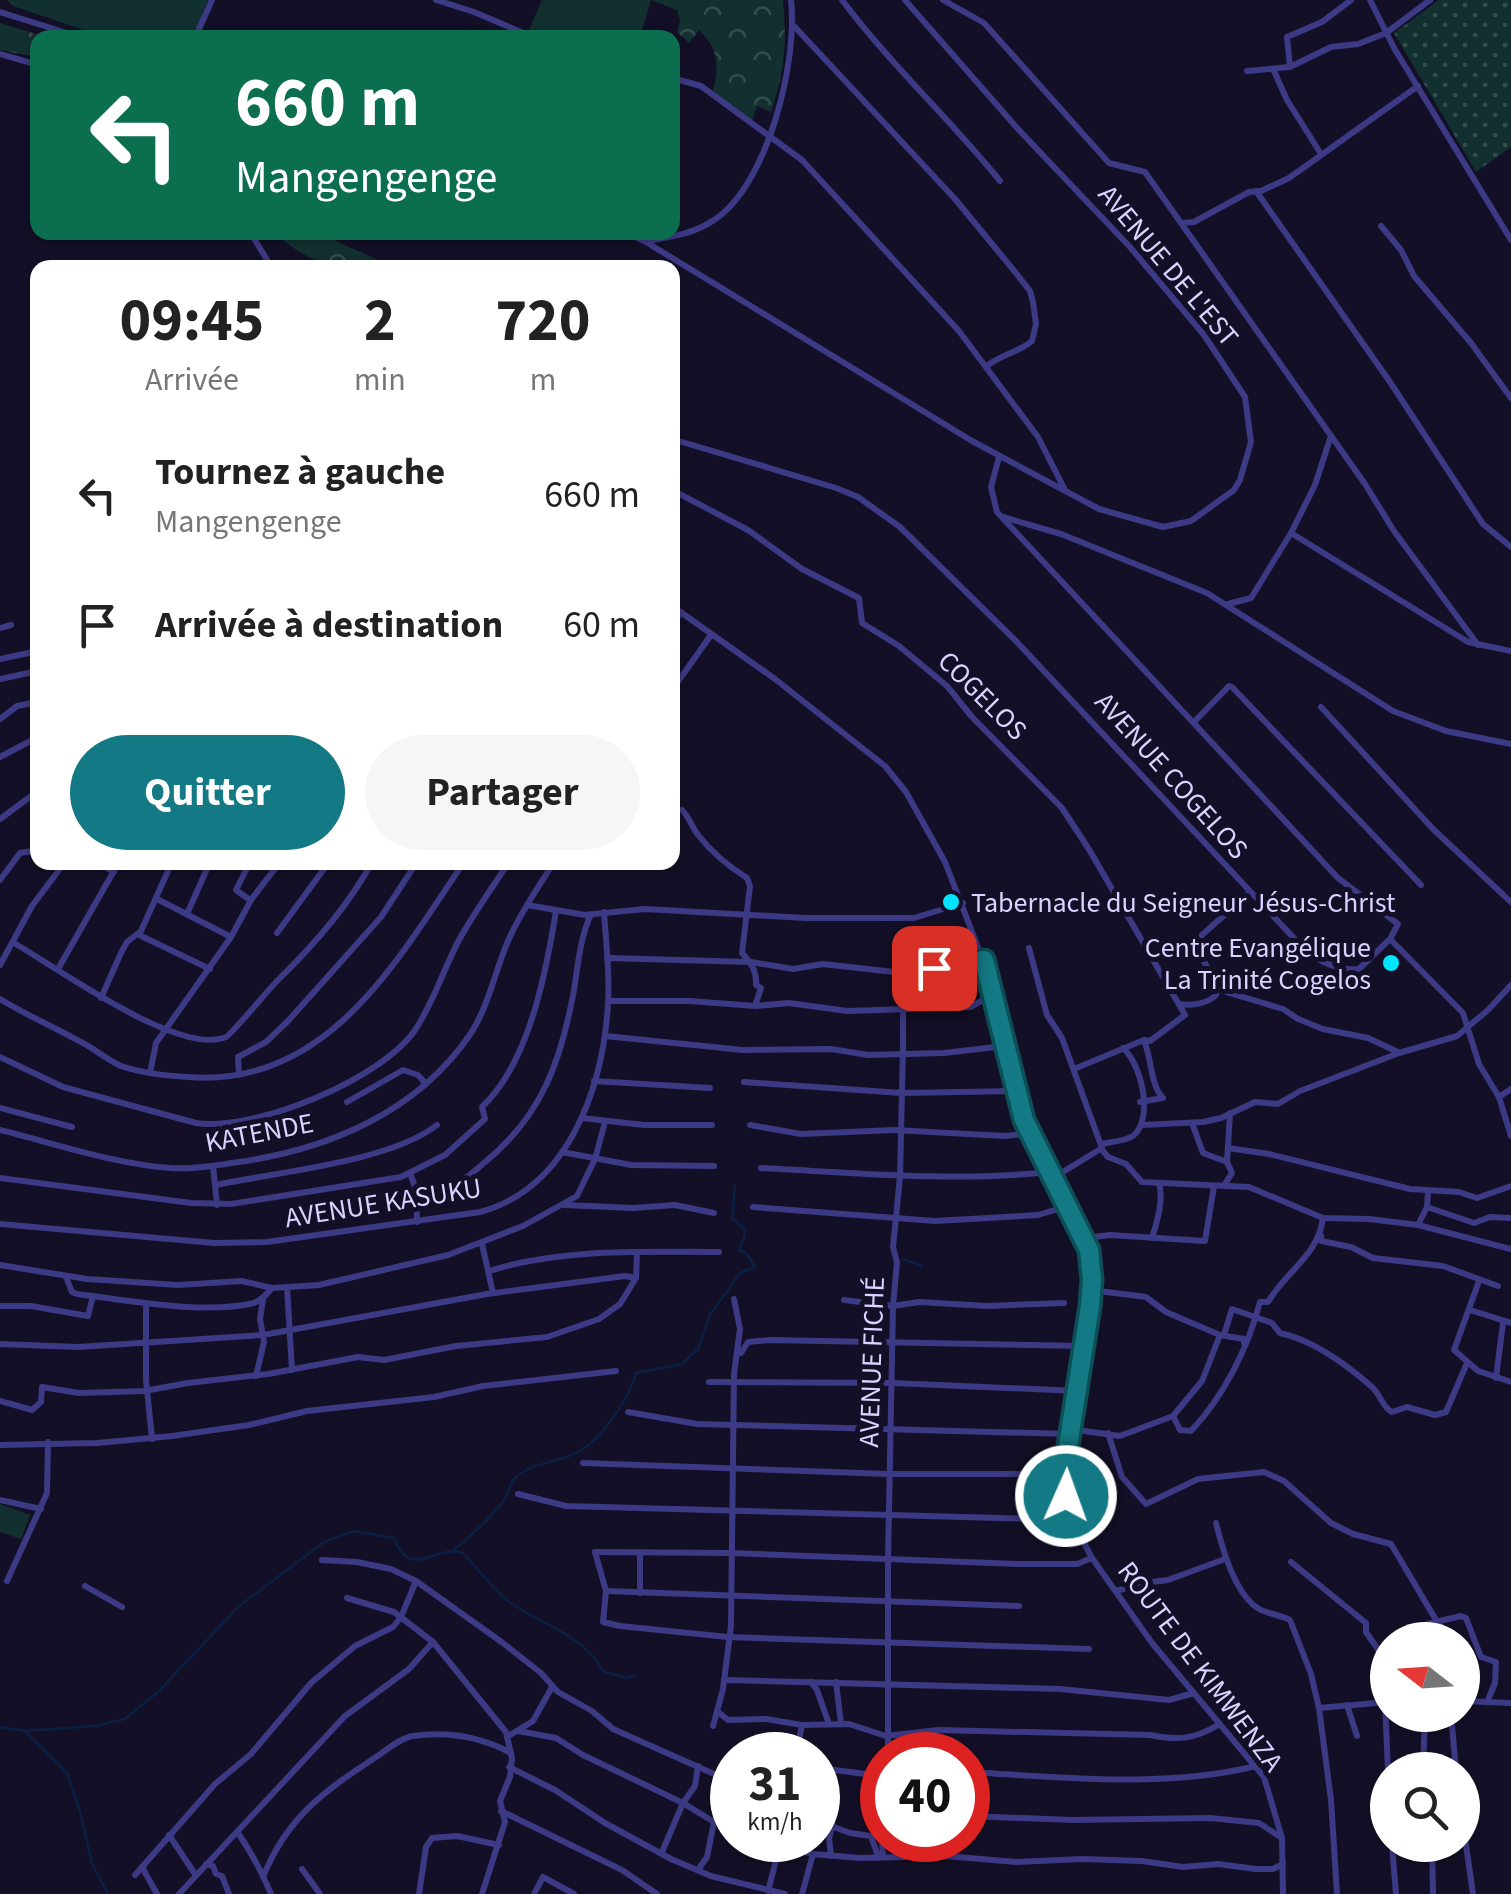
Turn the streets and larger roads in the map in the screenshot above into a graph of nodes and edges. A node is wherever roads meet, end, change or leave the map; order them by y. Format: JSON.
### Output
{"nodes":[{"id":1,"x":212,"y":0,"type":"edge"},
{"id":2,"x":436,"y":0,"type":"edge"},
{"id":3,"x":791,"y":0,"type":"edge"},
{"id":4,"x":842,"y":0,"type":"edge"},
{"id":5,"x":905,"y":0,"type":"edge"},
{"id":6,"x":943,"y":0,"type":"edge"},
{"id":7,"x":1351,"y":0,"type":"edge"},
{"id":8,"x":1370,"y":0,"type":"edge"},
{"id":9,"x":1430,"y":0,"type":"edge"},
{"id":10,"x":0,"y":2,"type":"edge"},
{"id":11,"x":4,"y":12,"type":"edge"},
{"id":12,"x":794,"y":26,"type":"junction"},
{"id":13,"x":59,"y":30,"type":"edge"},
{"id":14,"x":199,"y":30,"type":"edge"},
{"id":15,"x":514,"y":30,"type":"edge"},
{"id":16,"x":1386,"y":33,"type":"junction"},
{"id":17,"x":0,"y":54,"type":"edge"},
{"id":18,"x":30,"y":62,"type":"edge"},
{"id":19,"x":1290,"y":67,"type":"junction"},
{"id":20,"x":1274,"y":71,"type":"junction"},
{"id":21,"x":1247,"y":72,"type":"dead end"},
{"id":22,"x":680,"y":80,"type":"edge"},
{"id":23,"x":1418,"y":86,"type":"junction"},
{"id":24,"x":768,"y":137,"type":"junction"},
{"id":25,"x":1321,"y":154,"type":"junction"},
{"id":26,"x":1000,"y":181,"type":"dead end"},
{"id":27,"x":1256,"y":191,"type":"junction"},
{"id":28,"x":1511,"y":212,"type":"edge"},
{"id":29,"x":1500,"y":219,"type":"junction"},
{"id":30,"x":1182,"y":223,"type":"junction"},
{"id":31,"x":1381,"y":226,"type":"dead end"},
{"id":32,"x":680,"y":234,"type":"edge"},
{"id":33,"x":642,"y":240,"type":"edge"},
{"id":34,"x":655,"y":240,"type":"edge"},
{"id":35,"x":1511,"y":240,"type":"edge"},
{"id":36,"x":646,"y":242,"type":"junction"},
{"id":37,"x":675,"y":260,"type":"edge"},
{"id":38,"x":680,"y":263,"type":"edge"},
{"id":39,"x":987,"y":366,"type":"junction"},
{"id":40,"x":1511,"y":398,"type":"edge"},
{"id":41,"x":1330,"y":438,"type":"junction"},
{"id":42,"x":680,"y":440,"type":"edge"},
{"id":43,"x":998,"y":457,"type":"junction"},
{"id":44,"x":1066,"y":491,"type":"junction"},
{"id":45,"x":680,"y":494,"type":"edge"},
{"id":46,"x":1002,"y":517,"type":"junction"},
{"id":47,"x":1291,"y":533,"type":"junction"},
{"id":48,"x":1511,"y":547,"type":"edge"},
{"id":49,"x":1228,"y":604,"type":"junction"},
{"id":50,"x":681,"y":612,"type":"edge"},
{"id":51,"x":11,"y":625,"type":"dead end"},
{"id":52,"x":0,"y":628,"type":"edge"},
{"id":53,"x":711,"y":635,"type":"junction"},
{"id":54,"x":1478,"y":645,"type":"junction"},
{"id":55,"x":1511,"y":651,"type":"edge"},
{"id":56,"x":30,"y":653,"type":"edge"},
{"id":57,"x":0,"y":659,"type":"edge"},
{"id":58,"x":30,"y":673,"type":"edge"},
{"id":59,"x":0,"y":679,"type":"edge"},
{"id":60,"x":680,"y":679,"type":"edge"},
{"id":61,"x":30,"y":703,"type":"edge"},
{"id":62,"x":1321,"y":707,"type":"dead end"},
{"id":63,"x":0,"y":719,"type":"edge"},
{"id":64,"x":1194,"y":721,"type":"junction"},
{"id":65,"x":30,"y":742,"type":"edge"},
{"id":66,"x":1511,"y":744,"type":"edge"},
{"id":67,"x":0,"y":757,"type":"edge"},
{"id":68,"x":30,"y":796,"type":"edge"},
{"id":69,"x":682,"y":810,"type":"dead end"},
{"id":70,"x":0,"y":819,"type":"edge"},
{"id":71,"x":30,"y":851,"type":"edge"},
{"id":72,"x":59,"y":870,"type":"edge"},
{"id":73,"x":110,"y":870,"type":"edge"},
{"id":74,"x":169,"y":870,"type":"edge"},
{"id":75,"x":206,"y":870,"type":"edge"},
{"id":76,"x":246,"y":870,"type":"edge"},
{"id":77,"x":274,"y":870,"type":"edge"},
{"id":78,"x":323,"y":870,"type":"edge"},
{"id":79,"x":368,"y":870,"type":"edge"},
{"id":80,"x":412,"y":870,"type":"edge"},
{"id":81,"x":459,"y":870,"type":"edge"},
{"id":82,"x":504,"y":870,"type":"edge"},
{"id":83,"x":549,"y":870,"type":"edge"},
{"id":84,"x":114,"y":872,"type":"joint"},
{"id":85,"x":0,"y":880,"type":"edge"},
{"id":86,"x":1421,"y":884,"type":"dead end"},
{"id":87,"x":1249,"y":894,"type":"junction"},
{"id":88,"x":157,"y":899,"type":"junction"},
{"id":89,"x":250,"y":900,"type":"junction"},
{"id":90,"x":1511,"y":902,"type":"edge"},
{"id":91,"x":963,"y":903,"type":"junction"},
{"id":92,"x":527,"y":905,"type":"junction"},
{"id":93,"x":556,"y":911,"type":"junction"},
{"id":94,"x":604,"y":912,"type":"junction"},
{"id":95,"x":591,"y":913,"type":"junction"},
{"id":96,"x":187,"y":914,"type":"junction"},
{"id":97,"x":745,"y":915,"type":"junction"},
{"id":98,"x":277,"y":933,"type":"dead end"},
{"id":99,"x":139,"y":935,"type":"junction"},
{"id":100,"x":231,"y":937,"type":"junction"},
{"id":101,"x":1390,"y":939,"type":"junction"},
{"id":102,"x":14,"y":942,"type":"junction"},
{"id":103,"x":1028,"y":948,"type":"dead end"},
{"id":104,"x":608,"y":958,"type":"junction"},
{"id":105,"x":984,"y":960,"type":"junction"},
{"id":106,"x":751,"y":962,"type":"junction"},
{"id":107,"x":0,"y":965,"type":"edge"},
{"id":108,"x":58,"y":969,"type":"junction"},
{"id":109,"x":210,"y":969,"type":"junction"},
{"id":110,"x":894,"y":972,"type":"junction"},
{"id":111,"x":1511,"y":985,"type":"edge"},
{"id":112,"x":1216,"y":990,"type":"junction"},
{"id":113,"x":992,"y":995,"type":"junction"},
{"id":114,"x":101,"y":998,"type":"junction"},
{"id":115,"x":0,"y":999,"type":"edge"},
{"id":116,"x":609,"y":1000,"type":"junction"},
{"id":117,"x":1178,"y":1004,"type":"junction"},
{"id":118,"x":755,"y":1006,"type":"junction"},
{"id":119,"x":903,"y":1008,"type":"junction"},
{"id":120,"x":1468,"y":1027,"type":"junction"},
{"id":121,"x":167,"y":1029,"type":"junction"},
{"id":122,"x":605,"y":1036,"type":"junction"},
{"id":123,"x":1144,"y":1040,"type":"junction"},
{"id":124,"x":1004,"y":1046,"type":"junction"},
{"id":125,"x":1123,"y":1048,"type":"junction"},
{"id":126,"x":1399,"y":1052,"type":"junction"},
{"id":127,"x":901,"y":1054,"type":"junction"},
{"id":128,"x":0,"y":1057,"type":"edge"},
{"id":129,"x":1136,"y":1065,"type":"junction"},
{"id":130,"x":1153,"y":1066,"type":"junction"},
{"id":131,"x":1074,"y":1069,"type":"junction"},
{"id":132,"x":150,"y":1073,"type":"junction"},
{"id":133,"x":239,"y":1075,"type":"junction"},
{"id":134,"x":594,"y":1081,"type":"junction"},
{"id":135,"x":744,"y":1082,"type":"dead end"},
{"id":136,"x":426,"y":1084,"type":"junction"},
{"id":137,"x":710,"y":1088,"type":"dead end"},
{"id":138,"x":1511,"y":1090,"type":"edge"},
{"id":139,"x":1016,"y":1091,"type":"junction"},
{"id":140,"x":902,"y":1094,"type":"junction"},
{"id":141,"x":1499,"y":1097,"type":"junction"},
{"id":142,"x":348,"y":1102,"type":"dead end"},
{"id":143,"x":1140,"y":1102,"type":"junction"},
{"id":144,"x":0,"y":1108,"type":"edge"},
{"id":145,"x":1230,"y":1113,"type":"junction"},
{"id":146,"x":582,"y":1118,"type":"junction"},
{"id":147,"x":605,"y":1122,"type":"junction"},
{"id":148,"x":1192,"y":1123,"type":"junction"},
{"id":149,"x":437,"y":1125,"type":"dead end"},
{"id":150,"x":712,"y":1125,"type":"dead end"},
{"id":151,"x":750,"y":1125,"type":"dead end"},
{"id":152,"x":1142,"y":1125,"type":"junction"},
{"id":153,"x":72,"y":1127,"type":"dead end"},
{"id":154,"x":0,"y":1130,"type":"edge"},
{"id":155,"x":902,"y":1131,"type":"junction"},
{"id":156,"x":1030,"y":1133,"type":"junction"},
{"id":157,"x":1511,"y":1136,"type":"edge"},
{"id":158,"x":1102,"y":1146,"type":"junction"},
{"id":159,"x":1228,"y":1148,"type":"junction"},
{"id":160,"x":562,"y":1152,"type":"junction"},
{"id":161,"x":595,"y":1159,"type":"junction"},
{"id":162,"x":1227,"y":1162,"type":"junction"},
{"id":163,"x":212,"y":1166,"type":"junction"},
{"id":164,"x":714,"y":1166,"type":"dead end"},
{"id":165,"x":761,"y":1168,"type":"dead end"},
{"id":166,"x":410,"y":1173,"type":"junction"},
{"id":167,"x":1052,"y":1175,"type":"junction"},
{"id":168,"x":900,"y":1177,"type":"junction"},
{"id":169,"x":0,"y":1178,"type":"edge"},
{"id":170,"x":1159,"y":1184,"type":"junction"},
{"id":171,"x":216,"y":1185,"type":"junction"},
{"id":172,"x":1224,"y":1185,"type":"junction"},
{"id":173,"x":1214,"y":1186,"type":"junction"},
{"id":174,"x":1511,"y":1186,"type":"edge"},
{"id":175,"x":1428,"y":1192,"type":"junction"},
{"id":176,"x":416,"y":1194,"type":"junction"},
{"id":177,"x":563,"y":1204,"type":"junction"},
{"id":178,"x":217,"y":1205,"type":"junction"},
{"id":179,"x":1068,"y":1206,"type":"junction"},
{"id":180,"x":1427,"y":1207,"type":"junction"},
{"id":181,"x":752,"y":1208,"type":"dead end"},
{"id":182,"x":714,"y":1213,"type":"dead end"},
{"id":183,"x":898,"y":1216,"type":"junction"},
{"id":184,"x":1323,"y":1218,"type":"junction"},
{"id":185,"x":1511,"y":1218,"type":"edge"},
{"id":186,"x":417,"y":1222,"type":"junction"},
{"id":187,"x":0,"y":1224,"type":"edge"},
{"id":188,"x":1418,"y":1225,"type":"junction"},
{"id":189,"x":1321,"y":1235,"type":"junction"},
{"id":190,"x":1085,"y":1238,"type":"junction"},
{"id":191,"x":1152,"y":1238,"type":"junction"},
{"id":192,"x":482,"y":1244,"type":"junction"},
{"id":193,"x":1511,"y":1249,"type":"edge"},
{"id":194,"x":637,"y":1252,"type":"junction"},
{"id":195,"x":719,"y":1252,"type":"dead end"},
{"id":196,"x":0,"y":1265,"type":"edge"},
{"id":197,"x":488,"y":1271,"type":"junction"},
{"id":198,"x":66,"y":1277,"type":"junction"},
{"id":199,"x":636,"y":1278,"type":"junction"},
{"id":200,"x":1479,"y":1281,"type":"junction"},
{"id":201,"x":1498,"y":1286,"type":"dead end"},
{"id":202,"x":287,"y":1287,"type":"junction"},
{"id":203,"x":272,"y":1288,"type":"junction"},
{"id":204,"x":1091,"y":1290,"type":"junction"},
{"id":205,"x":493,"y":1293,"type":"junction"},
{"id":206,"x":93,"y":1296,"type":"junction"},
{"id":207,"x":263,"y":1298,"type":"junction"},
{"id":208,"x":734,"y":1298,"type":"dead end"},
{"id":209,"x":844,"y":1300,"type":"dead end"},
{"id":210,"x":146,"y":1303,"type":"junction"},
{"id":211,"x":1064,"y":1303,"type":"dead end"},
{"id":212,"x":0,"y":1306,"type":"edge"},
{"id":213,"x":893,"y":1306,"type":"junction"},
{"id":214,"x":1470,"y":1310,"type":"junction"},
{"id":215,"x":1254,"y":1316,"type":"junction"},
{"id":216,"x":1507,"y":1323,"type":"edge"},
{"id":217,"x":290,"y":1330,"type":"junction"},
{"id":218,"x":263,"y":1335,"type":"junction"},
{"id":219,"x":1222,"y":1335,"type":"junction"},
{"id":220,"x":894,"y":1341,"type":"junction"},
{"id":221,"x":0,"y":1344,"type":"edge"},
{"id":222,"x":148,"y":1344,"type":"junction"},
{"id":223,"x":1244,"y":1344,"type":"junction"},
{"id":224,"x":1086,"y":1346,"type":"junction"},
{"id":225,"x":738,"y":1358,"type":"junction"},
{"id":226,"x":1467,"y":1363,"type":"junction"},
{"id":227,"x":292,"y":1370,"type":"junction"},
{"id":228,"x":616,"y":1371,"type":"dead end"},
{"id":229,"x":256,"y":1376,"type":"junction"},
{"id":230,"x":1496,"y":1378,"type":"junction"},
{"id":231,"x":734,"y":1381,"type":"junction"},
{"id":232,"x":709,"y":1382,"type":"dead end"},
{"id":233,"x":892,"y":1382,"type":"junction"},
{"id":234,"x":1511,"y":1382,"type":"edge"},
{"id":235,"x":148,"y":1389,"type":"junction"},
{"id":236,"x":1078,"y":1391,"type":"junction"},
{"id":237,"x":0,"y":1402,"type":"edge"},
{"id":238,"x":628,"y":1412,"type":"dead end"},
{"id":239,"x":1173,"y":1416,"type":"junction"},
{"id":240,"x":734,"y":1425,"type":"junction"},
{"id":241,"x":891,"y":1431,"type":"junction"},
{"id":242,"x":1069,"y":1432,"type":"junction"},
{"id":243,"x":1108,"y":1433,"type":"junction"},
{"id":244,"x":152,"y":1439,"type":"junction"},
{"id":245,"x":48,"y":1442,"type":"junction"},
{"id":246,"x":0,"y":1445,"type":"edge"},
{"id":247,"x":584,"y":1462,"type":"dead end"},
{"id":248,"x":733,"y":1470,"type":"junction"},
{"id":249,"x":889,"y":1474,"type":"junction"},
{"id":250,"x":1063,"y":1478,"type":"junction"},
{"id":251,"x":518,"y":1494,"type":"dead end"},
{"id":252,"x":0,"y":1500,"type":"edge"},
{"id":253,"x":41,"y":1509,"type":"junction"},
{"id":254,"x":731,"y":1510,"type":"junction"},
{"id":255,"x":889,"y":1517,"type":"junction"},
{"id":256,"x":1071,"y":1520,"type":"junction"},
{"id":257,"x":1216,"y":1523,"type":"dead end"},
{"id":258,"x":640,"y":1552,"type":"junction"},
{"id":259,"x":730,"y":1553,"type":"junction"},
{"id":260,"x":1092,"y":1558,"type":"junction"},
{"id":261,"x":1224,"y":1559,"type":"junction"},
{"id":262,"x":322,"y":1560,"type":"dead end"},
{"id":263,"x":888,"y":1560,"type":"junction"},
{"id":264,"x":1291,"y":1562,"type":"dead end"},
{"id":265,"x":416,"y":1581,"type":"junction"},
{"id":266,"x":7,"y":1582,"type":"dead end"},
{"id":267,"x":85,"y":1586,"type":"dead end"},
{"id":268,"x":606,"y":1591,"type":"junction"},
{"id":269,"x":640,"y":1592,"type":"junction"},
{"id":270,"x":1116,"y":1592,"type":"junction"},
{"id":271,"x":729,"y":1594,"type":"junction"},
{"id":272,"x":347,"y":1598,"type":"dead end"},
{"id":273,"x":889,"y":1602,"type":"junction"},
{"id":274,"x":1019,"y":1606,"type":"dead end"},
{"id":275,"x":122,"y":1608,"type":"dead end"},
{"id":276,"x":401,"y":1616,"type":"junction"},
{"id":277,"x":1436,"y":1620,"type":"junction"},
{"id":278,"x":1432,"y":1622,"type":"edge"},
{"id":279,"x":728,"y":1636,"type":"junction"},
{"id":280,"x":1370,"y":1638,"type":"edge"},
{"id":281,"x":433,"y":1642,"type":"junction"},
{"id":282,"x":888,"y":1642,"type":"junction"},
{"id":283,"x":1088,"y":1649,"type":"dead end"},
{"id":284,"x":724,"y":1680,"type":"junction"},
{"id":285,"x":810,"y":1682,"type":"junction"},
{"id":286,"x":836,"y":1682,"type":"junction"},
{"id":287,"x":889,"y":1684,"type":"junction"},
{"id":288,"x":553,"y":1686,"type":"junction"},
{"id":289,"x":1194,"y":1693,"type":"junction"},
{"id":290,"x":1370,"y":1702,"type":"edge"},
{"id":291,"x":1480,"y":1702,"type":"edge"},
{"id":292,"x":1487,"y":1702,"type":"junction"},
{"id":293,"x":1346,"y":1704,"type":"junction"},
{"id":294,"x":1511,"y":1704,"type":"edge"},
{"id":295,"x":1319,"y":1708,"type":"junction"},
{"id":296,"x":717,"y":1711,"type":"junction"},
{"id":297,"x":829,"y":1724,"type":"junction"},
{"id":298,"x":841,"y":1724,"type":"junction"},
{"id":299,"x":1220,"y":1724,"type":"junction"},
{"id":300,"x":802,"y":1725,"type":"junction"},
{"id":301,"x":713,"y":1726,"type":"dead end"},
{"id":302,"x":518,"y":1731,"type":"junction"},
{"id":303,"x":801,"y":1732,"type":"edge"},
{"id":304,"x":871,"y":1732,"type":"edge"},
{"id":305,"x":886,"y":1732,"type":"edge"},
{"id":306,"x":921,"y":1732,"type":"edge"},
{"id":307,"x":1357,"y":1736,"type":"dead end"},
{"id":308,"x":507,"y":1737,"type":"junction"},
{"id":309,"x":512,"y":1753,"type":"junction"},
{"id":310,"x":698,"y":1766,"type":"junction"},
{"id":311,"x":1256,"y":1766,"type":"junction"},
{"id":312,"x":510,"y":1767,"type":"junction"},
{"id":313,"x":710,"y":1772,"type":"edge"},
{"id":314,"x":990,"y":1773,"type":"edge"},
{"id":315,"x":683,"y":1803,"type":"junction"},
{"id":316,"x":501,"y":1811,"type":"junction"},
{"id":317,"x":990,"y":1817,"type":"edge"},
{"id":318,"x":710,"y":1820,"type":"edge"},
{"id":319,"x":710,"y":1828,"type":"edge"},
{"id":320,"x":238,"y":1833,"type":"junction"},
{"id":321,"x":170,"y":1836,"type":"junction"},
{"id":322,"x":1282,"y":1838,"type":"junction"},
{"id":323,"x":499,"y":1845,"type":"junction"},
{"id":324,"x":662,"y":1852,"type":"junction"},
{"id":325,"x":990,"y":1860,"type":"edge"},
{"id":326,"x":776,"y":1862,"type":"edge"},
{"id":327,"x":811,"y":1862,"type":"edge"},
{"id":328,"x":1393,"y":1862,"type":"edge"},
{"id":329,"x":1433,"y":1862,"type":"edge"},
{"id":330,"x":1468,"y":1862,"type":"edge"},
{"id":331,"x":206,"y":1864,"type":"junction"},
{"id":332,"x":1283,"y":1864,"type":"junction"},
{"id":333,"x":142,"y":1866,"type":"junction"},
{"id":334,"x":302,"y":1869,"type":"dead end"},
{"id":335,"x":698,"y":1870,"type":"junction"},
{"id":336,"x":195,"y":1874,"type":"junction"},
{"id":337,"x":135,"y":1875,"type":"dead end"},
{"id":338,"x":263,"y":1877,"type":"junction"},
{"id":339,"x":768,"y":1891,"type":"junction"},
{"id":340,"x":158,"y":1894,"type":"edge"},
{"id":341,"x":179,"y":1894,"type":"edge"},
{"id":342,"x":230,"y":1894,"type":"edge"},
{"id":343,"x":271,"y":1894,"type":"edge"},
{"id":344,"x":320,"y":1894,"type":"edge"},
{"id":345,"x":419,"y":1894,"type":"edge"},
{"id":346,"x":482,"y":1894,"type":"edge"},
{"id":347,"x":534,"y":1894,"type":"edge"},
{"id":348,"x":574,"y":1894,"type":"edge"},
{"id":349,"x":657,"y":1894,"type":"edge"},
{"id":350,"x":784,"y":1894,"type":"edge"},
{"id":351,"x":802,"y":1894,"type":"edge"},
{"id":352,"x":1284,"y":1894,"type":"edge"},
{"id":353,"x":1337,"y":1894,"type":"edge"},
{"id":354,"x":1396,"y":1894,"type":"edge"},
{"id":355,"x":1434,"y":1894,"type":"edge"},
{"id":356,"x":1473,"y":1894,"type":"edge"}],
"edges":[{"from":1,"to":14,"type":"street"},
{"from":2,"to":15,"type":"street"},
{"from":3,"to":12,"type":"street"},
{"from":4,"to":26,"type":"street"},
{"from":5,"to":44,"type":"street","name":"AVENUE DE L'EST"},
{"from":6,"to":30,"type":"street"},
{"from":7,"to":19,"type":"street"},
{"from":8,"to":16,"type":"street"},
{"from":9,"to":16,"type":"street"},
{"from":10,"to":11,"type":"street"},
{"from":11,"to":13,"type":"street"},
{"from":12,"to":24,"type":"street"},
{"from":12,"to":39,"type":"street"},
{"from":16,"to":19,"type":"street"},
{"from":16,"to":23,"type":"street"},
{"from":17,"to":18,"type":"street"},
{"from":19,"to":20,"type":"street"},
{"from":20,"to":21,"type":"street"},
{"from":20,"to":25,"type":"street"},
{"from":22,"to":24,"type":"street"},
{"from":23,"to":25,"type":"street"},
{"from":23,"to":29,"type":"street"},
{"from":24,"to":32,"type":"street"},
{"from":24,"to":39,"type":"street"},
{"from":25,"to":27,"type":"street"},
{"from":27,"to":30,"type":"street"},
{"from":27,"to":48,"type":"street"},
{"from":28,"to":29,"type":"street"},
{"from":29,"to":35,"type":"street"},
{"from":30,"to":41,"type":"street"},
{"from":31,"to":40,"type":"street"},
{"from":33,"to":36,"type":"street","name":"AVENUE DE L'EST"},
{"from":34,"to":36,"type":"street"},
{"from":36,"to":37,"type":"street","name":"AVENUE DE L'EST"},
{"from":38,"to":43,"type":"street","name":"AVENUE DE L'EST"},
{"from":39,"to":44,"type":"street"},
{"from":41,"to":47,"type":"street"},
{"from":41,"to":54,"type":"street"},
{"from":42,"to":87,"type":"street","name":"AVENUE COGELOS"},
{"from":43,"to":44,"type":"street","name":"AVENUE DE L'EST"},
{"from":43,"to":46,"type":"street"},
{"from":45,"to":117,"type":"street","name":"COGELOS"},
{"from":46,"to":49,"type":"street"},
{"from":46,"to":64,"type":"street","name":"AVENUE COGELOS"},
{"from":47,"to":49,"type":"street"},
{"from":47,"to":54,"type":"street"},
{"from":49,"to":66,"type":"street"},
{"from":50,"to":53,"type":"street","name":"ROUTE DE KIMWENZA"},
{"from":51,"to":52,"type":"street"},
{"from":53,"to":60,"type":"street"},
{"from":53,"to":91,"type":"street","name":"ROUTE DE KIMWENZA"},
{"from":54,"to":55,"type":"street"},
{"from":56,"to":57,"type":"street"},
{"from":58,"to":59,"type":"street"},
{"from":61,"to":63,"type":"street"},
{"from":62,"to":90,"type":"street"},
{"from":64,"to":86,"type":"street"},
{"from":64,"to":101,"type":"street","name":"AVENUE COGELOS"},
{"from":65,"to":67,"type":"street"},
{"from":68,"to":70,"type":"street"},
{"from":69,"to":97,"type":"street"},
{"from":71,"to":85,"type":"street"},
{"from":72,"to":102,"type":"street"},
{"from":73,"to":84,"type":"street"},
{"from":74,"to":88,"type":"street"},
{"from":75,"to":96,"type":"street"},
{"from":76,"to":89,"type":"street"},
{"from":77,"to":89,"type":"street"},
{"from":78,"to":98,"type":"street"},
{"from":79,"to":121,"type":"street"},
{"from":80,"to":133,"type":"street"},
{"from":81,"to":133,"type":"street"},
{"from":82,"to":128,"type":"street"},
{"from":83,"to":92,"type":"street","name":"KATENDE"},
{"from":84,"to":108,"type":"street"},
{"from":87,"to":101,"type":"street","name":"AVENUE COGELOS"},
{"from":87,"to":112,"type":"street"},
{"from":88,"to":96,"type":"street"},
{"from":88,"to":99,"type":"street"},
{"from":89,"to":100,"type":"street"},
{"from":91,"to":97,"type":"street"},
{"from":91,"to":105,"type":"street","name":"ROUTE DE KIMWENZA"},
{"from":92,"to":93,"type":"street"},
{"from":92,"to":136,"type":"street","name":"KATENDE"},
{"from":93,"to":95,"type":"street"},
{"from":93,"to":166,"type":"street"},
{"from":94,"to":95,"type":"street"},
{"from":94,"to":97,"type":"street"},
{"from":94,"to":104,"type":"street","name":"AVENUE KASUKU"},
{"from":95,"to":176,"type":"street"},
{"from":96,"to":100,"type":"street"},
{"from":97,"to":106,"type":"street"},
{"from":99,"to":109,"type":"street"},
{"from":99,"to":114,"type":"street"},
{"from":100,"to":109,"type":"street"},
{"from":101,"to":120,"type":"street"},
{"from":102,"to":107,"type":"street"},
{"from":102,"to":108,"type":"street"},
{"from":103,"to":131,"type":"street"},
{"from":104,"to":106,"type":"street"},
{"from":104,"to":116,"type":"street","name":"AVENUE KASUKU"},
{"from":105,"to":110,"type":"street"},
{"from":105,"to":113,"type":"street","name":"ROUTE DE KIMWENZA"},
{"from":106,"to":110,"type":"street"},
{"from":106,"to":118,"type":"street"},
{"from":108,"to":114,"type":"street"},
{"from":109,"to":121,"type":"street"},
{"from":110,"to":119,"type":"street","name":"AVENUE FICHÉ"},
{"from":111,"to":120,"type":"street"},
{"from":112,"to":117,"type":"street"},
{"from":112,"to":126,"type":"street"},
{"from":113,"to":119,"type":"street"},
{"from":113,"to":124,"type":"street","name":"ROUTE DE KIMWENZA"},
{"from":114,"to":121,"type":"street"},
{"from":115,"to":132,"type":"street"},
{"from":116,"to":118,"type":"street"},
{"from":116,"to":122,"type":"street","name":"AVENUE KASUKU"},
{"from":117,"to":123,"type":"street","name":"COGELOS"},
{"from":118,"to":119,"type":"street"},
{"from":119,"to":127,"type":"street","name":"AVENUE FICHÉ"},
{"from":120,"to":126,"type":"street"},
{"from":120,"to":141,"type":"street"},
{"from":121,"to":132,"type":"street"},
{"from":122,"to":127,"type":"street"},
{"from":122,"to":134,"type":"street","name":"AVENUE KASUKU"},
{"from":123,"to":125,"type":"street"},
{"from":123,"to":130,"type":"street"},
{"from":124,"to":127,"type":"street"},
{"from":124,"to":139,"type":"street","name":"ROUTE DE KIMWENZA"},
{"from":125,"to":129,"type":"street"},
{"from":125,"to":131,"type":"street"},
{"from":126,"to":145,"type":"street"},
{"from":127,"to":140,"type":"street","name":"AVENUE FICHÉ"},
{"from":129,"to":130,"type":"street"},
{"from":129,"to":143,"type":"street"},
{"from":130,"to":143,"type":"street"},
{"from":131,"to":158,"type":"street"},
{"from":132,"to":133,"type":"street"},
{"from":134,"to":137,"type":"street"},
{"from":134,"to":146,"type":"street","name":"AVENUE KASUKU"},
{"from":135,"to":140,"type":"street"},
{"from":136,"to":142,"type":"street"},
{"from":136,"to":163,"type":"street","name":"KATENDE"},
{"from":138,"to":141,"type":"street"},
{"from":139,"to":140,"type":"street"},
{"from":139,"to":156,"type":"street","name":"ROUTE DE KIMWENZA"},
{"from":140,"to":155,"type":"street","name":"AVENUE FICHÉ"},
{"from":141,"to":157,"type":"street"},
{"from":143,"to":152,"type":"street"},
{"from":144,"to":153,"type":"street"},
{"from":145,"to":148,"type":"street"},
{"from":145,"to":159,"type":"street"},
{"from":146,"to":147,"type":"street"},
{"from":146,"to":160,"type":"street","name":"AVENUE KASUKU"},
{"from":147,"to":150,"type":"street"},
{"from":147,"to":161,"type":"street"},
{"from":148,"to":152,"type":"street"},
{"from":148,"to":162,"type":"street"},
{"from":149,"to":171,"type":"street"},
{"from":151,"to":155,"type":"street"},
{"from":152,"to":158,"type":"street"},
{"from":154,"to":163,"type":"street","name":"KATENDE"},
{"from":155,"to":156,"type":"street"},
{"from":155,"to":168,"type":"street","name":"AVENUE FICHÉ"},
{"from":156,"to":167,"type":"street","name":"ROUTE DE KIMWENZA"},
{"from":158,"to":167,"type":"street"},
{"from":158,"to":170,"type":"street"},
{"from":159,"to":162,"type":"street"},
{"from":159,"to":175,"type":"street"},
{"from":160,"to":161,"type":"street"},
{"from":160,"to":186,"type":"street","name":"AVENUE KASUKU"},
{"from":161,"to":164,"type":"street"},
{"from":161,"to":177,"type":"street"},
{"from":162,"to":172,"type":"street"},
{"from":163,"to":171,"type":"street"},
{"from":165,"to":168,"type":"street"},
{"from":166,"to":176,"type":"street"},
{"from":166,"to":178,"type":"street"},
{"from":167,"to":168,"type":"street"},
{"from":167,"to":179,"type":"street","name":"ROUTE DE KIMWENZA"},
{"from":168,"to":183,"type":"street","name":"AVENUE FICHÉ"},
{"from":169,"to":178,"type":"street"},
{"from":170,"to":173,"type":"street"},
{"from":170,"to":191,"type":"street"},
{"from":171,"to":178,"type":"street"},
{"from":172,"to":173,"type":"street"},
{"from":172,"to":184,"type":"street"},
{"from":173,"to":191,"type":"street"},
{"from":174,"to":175,"type":"street"},
{"from":175,"to":180,"type":"street"},
{"from":176,"to":186,"type":"street"},
{"from":177,"to":182,"type":"street"},
{"from":177,"to":192,"type":"street"},
{"from":179,"to":183,"type":"street"},
{"from":179,"to":190,"type":"street","name":"ROUTE DE KIMWENZA"},
{"from":180,"to":185,"type":"street"},
{"from":180,"to":188,"type":"street"},
{"from":181,"to":183,"type":"street"},
{"from":183,"to":213,"type":"street","name":"AVENUE FICHÉ"},
{"from":184,"to":188,"type":"street"},
{"from":184,"to":189,"type":"street"},
{"from":186,"to":187,"type":"street","name":"AVENUE KASUKU"},
{"from":188,"to":193,"type":"street"},
{"from":189,"to":200,"type":"street"},
{"from":189,"to":215,"type":"street"},
{"from":190,"to":191,"type":"street"},
{"from":190,"to":204,"type":"street","name":"ROUTE DE KIMWENZA"},
{"from":192,"to":197,"type":"street"},
{"from":192,"to":202,"type":"street"},
{"from":194,"to":195,"type":"street"},
{"from":194,"to":197,"type":"street"},
{"from":194,"to":199,"type":"street"},
{"from":196,"to":198,"type":"street"},
{"from":197,"to":205,"type":"street"},
{"from":198,"to":203,"type":"street"},
{"from":198,"to":206,"type":"street"},
{"from":199,"to":205,"type":"street"},
{"from":199,"to":227,"type":"street"},
{"from":200,"to":201,"type":"street"},
{"from":200,"to":214,"type":"street"},
{"from":202,"to":203,"type":"street"},
{"from":202,"to":217,"type":"street"},
{"from":203,"to":207,"type":"street"},
{"from":204,"to":219,"type":"street"},
{"from":204,"to":224,"type":"street","name":"ROUTE DE KIMWENZA"},
{"from":205,"to":217,"type":"street"},
{"from":206,"to":210,"type":"street"},
{"from":206,"to":212,"type":"street"},
{"from":207,"to":210,"type":"street"},
{"from":207,"to":218,"type":"street"},
{"from":208,"to":225,"type":"street"},
{"from":209,"to":213,"type":"street"},
{"from":210,"to":222,"type":"street"},
{"from":211,"to":213,"type":"street"},
{"from":213,"to":220,"type":"street","name":"AVENUE FICHÉ"},
{"from":214,"to":216,"type":"street"},
{"from":214,"to":226,"type":"street"},
{"from":215,"to":219,"type":"street"},
{"from":215,"to":223,"type":"street"},
{"from":215,"to":226,"type":"street"},
{"from":216,"to":230,"type":"street"},
{"from":217,"to":218,"type":"street"},
{"from":217,"to":227,"type":"street"},
{"from":218,"to":222,"type":"street"},
{"from":218,"to":229,"type":"street"},
{"from":219,"to":223,"type":"street"},
{"from":219,"to":239,"type":"street"},
{"from":220,"to":224,"type":"street"},
{"from":220,"to":225,"type":"street"},
{"from":220,"to":233,"type":"street","name":"AVENUE FICHÉ"},
{"from":221,"to":222,"type":"street"},
{"from":222,"to":235,"type":"street"},
{"from":223,"to":239,"type":"street"},
{"from":224,"to":236,"type":"street","name":"ROUTE DE KIMWENZA"},
{"from":225,"to":231,"type":"street"},
{"from":226,"to":230,"type":"street"},
{"from":227,"to":229,"type":"street"},
{"from":228,"to":244,"type":"street"},
{"from":229,"to":235,"type":"street"},
{"from":230,"to":234,"type":"street"},
{"from":231,"to":232,"type":"street"},
{"from":231,"to":233,"type":"street"},
{"from":231,"to":240,"type":"street"},
{"from":233,"to":236,"type":"street"},
{"from":233,"to":241,"type":"street","name":"AVENUE FICHÉ"},
{"from":235,"to":237,"type":"street"},
{"from":235,"to":244,"type":"street"},
{"from":236,"to":242,"type":"street","name":"ROUTE DE KIMWENZA"},
{"from":238,"to":240,"type":"street"},
{"from":239,"to":243,"type":"street"},
{"from":240,"to":241,"type":"street"},
{"from":240,"to":248,"type":"street"},
{"from":241,"to":242,"type":"street"},
{"from":241,"to":249,"type":"street","name":"AVENUE FICHÉ"},
{"from":242,"to":243,"type":"street"},
{"from":242,"to":250,"type":"street","name":"ROUTE DE KIMWENZA"},
{"from":243,"to":277,"type":"street"},
{"from":244,"to":245,"type":"street"},
{"from":245,"to":246,"type":"street"},
{"from":245,"to":253,"type":"street"},
{"from":247,"to":248,"type":"street"},
{"from":248,"to":249,"type":"street"},
{"from":248,"to":254,"type":"street"},
{"from":249,"to":250,"type":"street"},
{"from":249,"to":255,"type":"street","name":"AVENUE FICHÉ"},
{"from":250,"to":256,"type":"street","name":"ROUTE DE KIMWENZA"},
{"from":251,"to":254,"type":"street"},
{"from":252,"to":253,"type":"street"},
{"from":253,"to":266,"type":"street"},
{"from":254,"to":255,"type":"street"},
{"from":254,"to":259,"type":"street"},
{"from":255,"to":256,"type":"street"},
{"from":255,"to":263,"type":"street","name":"AVENUE FICHÉ"},
{"from":256,"to":260,"type":"street","name":"ROUTE DE KIMWENZA"},
{"from":257,"to":261,"type":"street"},
{"from":258,"to":259,"type":"street"},
{"from":258,"to":268,"type":"street"},
{"from":258,"to":269,"type":"street"},
{"from":259,"to":263,"type":"street"},
{"from":259,"to":271,"type":"street"},
{"from":260,"to":263,"type":"street"},
{"from":260,"to":270,"type":"street","name":"ROUTE DE KIMWENZA"},
{"from":261,"to":270,"type":"street"},
{"from":261,"to":295,"type":"street"},
{"from":262,"to":265,"type":"street"},
{"from":263,"to":273,"type":"street","name":"AVENUE FICHÉ"},
{"from":264,"to":280,"type":"street"},
{"from":265,"to":276,"type":"street"},
{"from":265,"to":288,"type":"street"},
{"from":267,"to":275,"type":"street"},
{"from":268,"to":269,"type":"street"},
{"from":268,"to":279,"type":"street"},
{"from":269,"to":271,"type":"street"},
{"from":270,"to":289,"type":"street","name":"ROUTE DE KIMWENZA"},
{"from":271,"to":273,"type":"street"},
{"from":271,"to":279,"type":"street"},
{"from":272,"to":276,"type":"street"},
{"from":273,"to":274,"type":"street"},
{"from":273,"to":282,"type":"street","name":"AVENUE FICHÉ"},
{"from":276,"to":281,"type":"street"},
{"from":276,"to":321,"type":"street"},
{"from":277,"to":278,"type":"street"},
{"from":277,"to":292,"type":"street"},
{"from":279,"to":282,"type":"street"},
{"from":279,"to":284,"type":"street"},
{"from":281,"to":308,"type":"street"},
{"from":281,"to":320,"type":"street"},
{"from":282,"to":283,"type":"street"},
{"from":282,"to":287,"type":"street","name":"AVENUE FICHÉ"},
{"from":284,"to":285,"type":"street"},
{"from":284,"to":296,"type":"street"},
{"from":285,"to":286,"type":"street"},
{"from":285,"to":297,"type":"street"},
{"from":286,"to":287,"type":"street"},
{"from":286,"to":298,"type":"street"},
{"from":287,"to":289,"type":"street"},
{"from":287,"to":305,"type":"street","name":"AVENUE FICHÉ"},
{"from":288,"to":302,"type":"street"},
{"from":288,"to":310,"type":"street"},
{"from":289,"to":299,"type":"street","name":"ROUTE DE KIMWENZA"},
{"from":290,"to":293,"type":"street"},
{"from":291,"to":292,"type":"street"},
{"from":292,"to":294,"type":"street"},
{"from":293,"to":295,"type":"street"},
{"from":293,"to":307,"type":"street"},
{"from":295,"to":353,"type":"street"},
{"from":296,"to":300,"type":"street"},
{"from":296,"to":301,"type":"street"},
{"from":297,"to":298,"type":"street"},
{"from":297,"to":300,"type":"street"},
{"from":298,"to":304,"type":"street"},
{"from":299,"to":306,"type":"street"},
{"from":299,"to":311,"type":"street","name":"ROUTE DE KIMWENZA"},
{"from":300,"to":303,"type":"street"},
{"from":302,"to":308,"type":"street"},
{"from":302,"to":315,"type":"street"},
{"from":308,"to":309,"type":"street"},
{"from":309,"to":312,"type":"street"},
{"from":309,"to":338,"type":"street"},
{"from":310,"to":313,"type":"street"},
{"from":310,"to":315,"type":"street"},
{"from":311,"to":314,"type":"street"},
{"from":311,"to":322,"type":"street","name":"ROUTE DE KIMWENZA"},
{"from":312,"to":316,"type":"street"},
{"from":312,"to":324,"type":"street"},
{"from":315,"to":318,"type":"street"},
{"from":315,"to":324,"type":"street"},
{"from":316,"to":323,"type":"street"},
{"from":316,"to":349,"type":"street"},
{"from":317,"to":322,"type":"street"},
{"from":319,"to":335,"type":"street"},
{"from":320,"to":331,"type":"street"},
{"from":320,"to":338,"type":"street"},
{"from":321,"to":333,"type":"street"},
{"from":321,"to":336,"type":"street"},
{"from":322,"to":332,"type":"street","name":"ROUTE DE KIMWENZA"},
{"from":323,"to":345,"type":"street"},
{"from":323,"to":346,"type":"street"},
{"from":324,"to":335,"type":"street"},
{"from":325,"to":332,"type":"street"},
{"from":326,"to":339,"type":"street"},
{"from":327,"to":351,"type":"street"},
{"from":328,"to":354,"type":"street"},
{"from":329,"to":355,"type":"street"},
{"from":330,"to":356,"type":"street"},
{"from":331,"to":336,"type":"street"},
{"from":331,"to":342,"type":"street"},
{"from":332,"to":352,"type":"street","name":"ROUTE DE KIMWENZA"},
{"from":333,"to":337,"type":"street"},
{"from":333,"to":340,"type":"street"},
{"from":334,"to":344,"type":"street"},
{"from":335,"to":339,"type":"street"},
{"from":336,"to":341,"type":"street"},
{"from":338,"to":343,"type":"street"},
{"from":339,"to":350,"type":"street"},
{"from":347,"to":348,"type":"street"}]}
